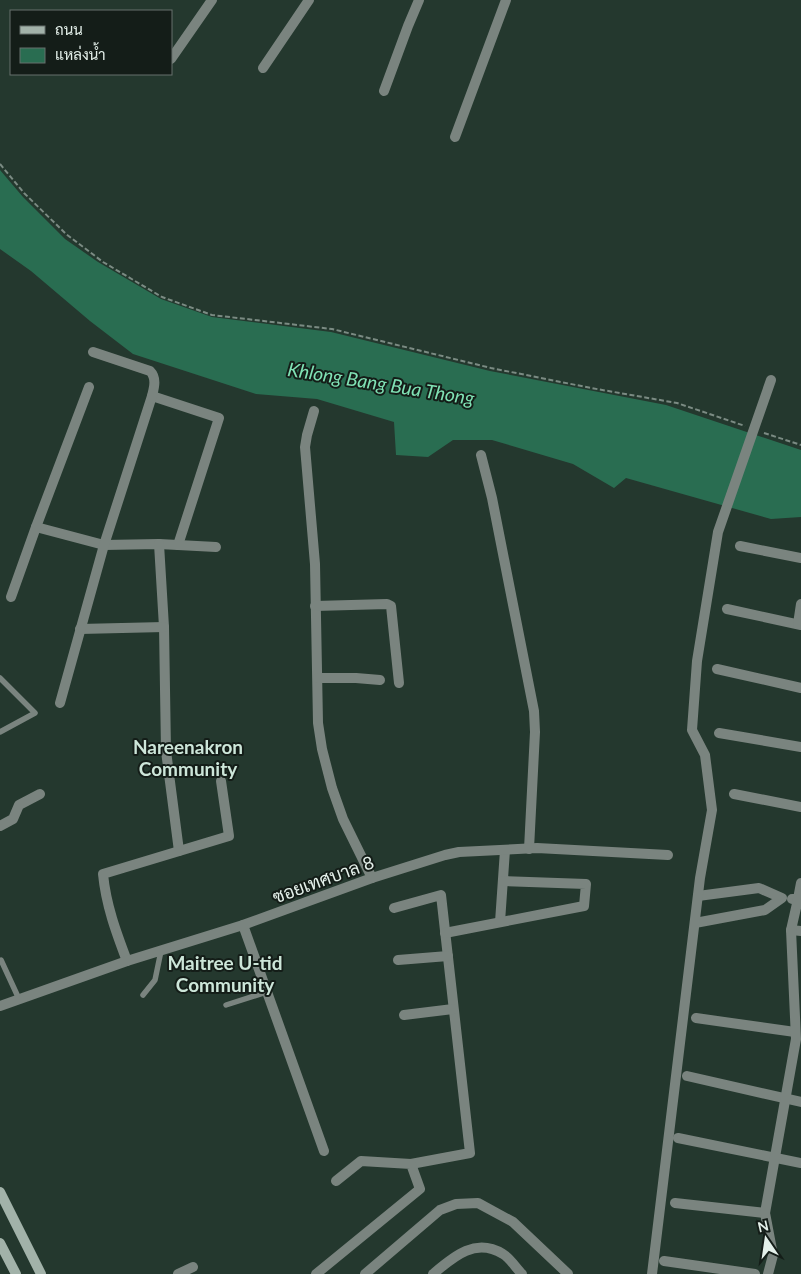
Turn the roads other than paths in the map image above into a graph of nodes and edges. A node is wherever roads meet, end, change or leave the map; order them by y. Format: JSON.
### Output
{"nodes":[{"id":1,"x":212,"y":0,"type":"edge"},
{"id":2,"x":309,"y":0,"type":"edge"},
{"id":3,"x":419,"y":0,"type":"edge"},
{"id":4,"x":506,"y":0,"type":"edge"},
{"id":5,"x":172,"y":58,"type":"edge"},
{"id":6,"x":263,"y":68,"type":"dead end"},
{"id":7,"x":384,"y":91,"type":"dead end"},
{"id":8,"x":455,"y":137,"type":"dead end"},
{"id":9,"x":93,"y":352,"type":"dead end"},
{"id":10,"x":771,"y":380,"type":"dead end"},
{"id":11,"x":89,"y":387,"type":"dead end"},
{"id":12,"x":152,"y":396,"type":"junction"},
{"id":13,"x":314,"y":411,"type":"dead end"},
{"id":14,"x":481,"y":456,"type":"dead end"},
{"id":15,"x":36,"y":526,"type":"junction"},
{"id":16,"x":159,"y":544,"type":"junction"},
{"id":17,"x":104,"y":545,"type":"junction"},
{"id":18,"x":178,"y":545,"type":"junction"},
{"id":19,"x":740,"y":546,"type":"dead end"},
{"id":20,"x":216,"y":547,"type":"dead end"},
{"id":21,"x":801,"y":558,"type":"edge"},
{"id":22,"x":11,"y":598,"type":"dead end"},
{"id":23,"x":801,"y":604,"type":"edge"},
{"id":24,"x":315,"y":606,"type":"junction"},
{"id":25,"x":727,"y":609,"type":"dead end"},
{"id":26,"x":799,"y":625,"type":"edge"},
{"id":27,"x":164,"y":627,"type":"junction"},
{"id":28,"x":80,"y":629,"type":"junction"},
{"id":29,"x":717,"y":669,"type":"dead end"},
{"id":30,"x":0,"y":678,"type":"edge"},
{"id":31,"x":318,"y":678,"type":"junction"},
{"id":32,"x":380,"y":680,"type":"dead end"},
{"id":33,"x":399,"y":683,"type":"dead end"},
{"id":34,"x":801,"y":688,"type":"edge"},
{"id":35,"x":60,"y":703,"type":"dead end"},
{"id":36,"x":0,"y":732,"type":"edge"},
{"id":37,"x":720,"y":733,"type":"dead end"},
{"id":38,"x":801,"y":747,"type":"edge"},
{"id":39,"x":221,"y":781,"type":"dead end"},
{"id":40,"x":40,"y":794,"type":"dead end"},
{"id":41,"x":734,"y":794,"type":"dead end"},
{"id":42,"x":801,"y":807,"type":"edge"},
{"id":43,"x":0,"y":826,"type":"edge"},
{"id":44,"x":529,"y":849,"type":"junction"},
{"id":45,"x":505,"y":850,"type":"junction"},
{"id":46,"x":179,"y":851,"type":"junction"},
{"id":47,"x":668,"y":855,"type":"dead end"},
{"id":48,"x":372,"y":878,"type":"junction"},
{"id":49,"x":503,"y":881,"type":"junction"},
{"id":50,"x":801,"y":883,"type":"edge"},
{"id":51,"x":698,"y":896,"type":"junction"},
{"id":52,"x":781,"y":898,"type":"junction"},
{"id":53,"x":798,"y":900,"type":"junction"},
{"id":54,"x":394,"y":908,"type":"dead end"},
{"id":55,"x":500,"y":922,"type":"junction"},
{"id":56,"x":695,"y":923,"type":"junction"},
{"id":57,"x":243,"y":925,"type":"junction"},
{"id":58,"x":796,"y":930,"type":"edge"},
{"id":59,"x":445,"y":933,"type":"junction"},
{"id":60,"x":161,"y":951,"type":"junction"},
{"id":61,"x":448,"y":956,"type":"junction"},
{"id":62,"x":1,"y":960,"type":"edge"},
{"id":63,"x":398,"y":960,"type":"dead end"},
{"id":64,"x":127,"y":961,"type":"junction"},
{"id":65,"x":797,"y":982,"type":"edge"},
{"id":66,"x":267,"y":992,"type":"junction"},
{"id":67,"x":143,"y":995,"type":"dead end"},
{"id":68,"x":19,"y":999,"type":"junction"},
{"id":69,"x":226,"y":1005,"type":"dead end"},
{"id":70,"x":0,"y":1006,"type":"edge"},
{"id":71,"x":454,"y":1009,"type":"junction"},
{"id":72,"x":404,"y":1015,"type":"dead end"},
{"id":73,"x":696,"y":1018,"type":"dead end"},
{"id":74,"x":795,"y":1032,"type":"junction"},
{"id":75,"x":797,"y":1049,"type":"edge"},
{"id":76,"x":688,"y":1076,"type":"dead end"},
{"id":77,"x":785,"y":1099,"type":"junction"},
{"id":78,"x":801,"y":1102,"type":"edge"},
{"id":79,"x":678,"y":1138,"type":"dead end"},
{"id":80,"x":324,"y":1151,"type":"dead end"},
{"id":81,"x":775,"y":1158,"type":"junction"},
{"id":82,"x":801,"y":1163,"type":"edge"},
{"id":83,"x":411,"y":1164,"type":"junction"},
{"id":84,"x":336,"y":1181,"type":"dead end"},
{"id":85,"x":0,"y":1192,"type":"edge"},
{"id":86,"x":675,"y":1203,"type":"dead end"},
{"id":87,"x":765,"y":1213,"type":"junction"},
{"id":88,"x":0,"y":1243,"type":"edge"},
{"id":89,"x":664,"y":1261,"type":"dead end"},
{"id":90,"x":193,"y":1267,"type":"dead end"},
{"id":91,"x":16,"y":1274,"type":"edge"},
{"id":92,"x":41,"y":1274,"type":"edge"},
{"id":93,"x":178,"y":1274,"type":"edge"},
{"id":94,"x":316,"y":1274,"type":"edge"},
{"id":95,"x":366,"y":1274,"type":"edge"},
{"id":96,"x":433,"y":1274,"type":"edge"},
{"id":97,"x":522,"y":1274,"type":"edge"},
{"id":98,"x":568,"y":1274,"type":"edge"},
{"id":99,"x":652,"y":1274,"type":"edge"},
{"id":100,"x":755,"y":1274,"type":"edge"},
{"id":101,"x":768,"y":1274,"type":"edge"}],
"edges":[{"from":1,"to":5,"type":"street"},
{"from":2,"to":6,"type":"street"},
{"from":3,"to":7,"type":"street"},
{"from":4,"to":8,"type":"street"},
{"from":9,"to":12,"type":"street"},
{"from":10,"to":51,"type":"street"},
{"from":11,"to":15,"type":"street"},
{"from":12,"to":17,"type":"street"},
{"from":12,"to":18,"type":"street"},
{"from":13,"to":24,"type":"street"},
{"from":14,"to":44,"type":"street"},
{"from":15,"to":17,"type":"street"},
{"from":15,"to":22,"type":"street"},
{"from":16,"to":17,"type":"street"},
{"from":16,"to":18,"type":"street"},
{"from":16,"to":27,"type":"street"},
{"from":17,"to":28,"type":"street"},
{"from":18,"to":20,"type":"street"},
{"from":19,"to":21,"type":"street"},
{"from":23,"to":26,"type":"street"},
{"from":24,"to":31,"type":"street"},
{"from":24,"to":33,"type":"street"},
{"from":25,"to":26,"type":"street"},
{"from":27,"to":28,"type":"street"},
{"from":27,"to":46,"type":"street"},
{"from":28,"to":35,"type":"street"},
{"from":29,"to":34,"type":"street"},
{"from":30,"to":36,"type":"lane"},
{"from":31,"to":32,"type":"street"},
{"from":31,"to":48,"type":"street"},
{"from":37,"to":38,"type":"street"},
{"from":39,"to":46,"type":"street"},
{"from":40,"to":43,"type":"street"},
{"from":41,"to":42,"type":"street"},
{"from":44,"to":45,"type":"street","name":"ซอยเทศบาล 8"},
{"from":44,"to":47,"type":"street","name":"ซอยเทศบาล 8"},
{"from":45,"to":48,"type":"street","name":"ซอยเทศบาล 8"},
{"from":45,"to":49,"type":"street"},
{"from":46,"to":64,"type":"street"},
{"from":48,"to":57,"type":"street","name":"ซอยเทศบาล 8"},
{"from":49,"to":55,"type":"street"},
{"from":49,"to":55,"type":"street"},
{"from":50,"to":53,"type":"street"},
{"from":51,"to":52,"type":"street"},
{"from":51,"to":56,"type":"street"},
{"from":52,"to":53,"type":"street"},
{"from":52,"to":56,"type":"street"},
{"from":53,"to":58,"type":"street"},
{"from":54,"to":59,"type":"street"},
{"from":55,"to":59,"type":"street"},
{"from":56,"to":99,"type":"street"},
{"from":57,"to":60,"type":"street","name":"ซอยเทศบาล 8"},
{"from":57,"to":66,"type":"street"},
{"from":58,"to":65,"type":"street"},
{"from":59,"to":61,"type":"street"},
{"from":60,"to":64,"type":"street","name":"ซอยเทศบาล 8"},
{"from":60,"to":67,"type":"lane"},
{"from":61,"to":63,"type":"street"},
{"from":61,"to":71,"type":"street"},
{"from":62,"to":68,"type":"lane"},
{"from":64,"to":68,"type":"street","name":"ซอยเทศบาล 8"},
{"from":65,"to":74,"type":"street"},
{"from":66,"to":69,"type":"lane"},
{"from":66,"to":80,"type":"street"},
{"from":68,"to":70,"type":"street","name":"ซอยเทศบาล 8"},
{"from":71,"to":72,"type":"street"},
{"from":71,"to":83,"type":"street"},
{"from":73,"to":74,"type":"street"},
{"from":74,"to":75,"type":"street"},
{"from":75,"to":77,"type":"street"},
{"from":76,"to":77,"type":"street"},
{"from":77,"to":78,"type":"street"},
{"from":77,"to":81,"type":"street"},
{"from":79,"to":81,"type":"street"},
{"from":81,"to":82,"type":"street"},
{"from":81,"to":87,"type":"street"},
{"from":83,"to":84,"type":"street"},
{"from":83,"to":94,"type":"street"},
{"from":85,"to":92,"type":"main road"},
{"from":86,"to":87,"type":"street"},
{"from":87,"to":101,"type":"street"},
{"from":88,"to":91,"type":"main road"},
{"from":89,"to":100,"type":"street"},
{"from":90,"to":93,"type":"street"},
{"from":95,"to":98,"type":"street"},
{"from":96,"to":97,"type":"street"}]}
